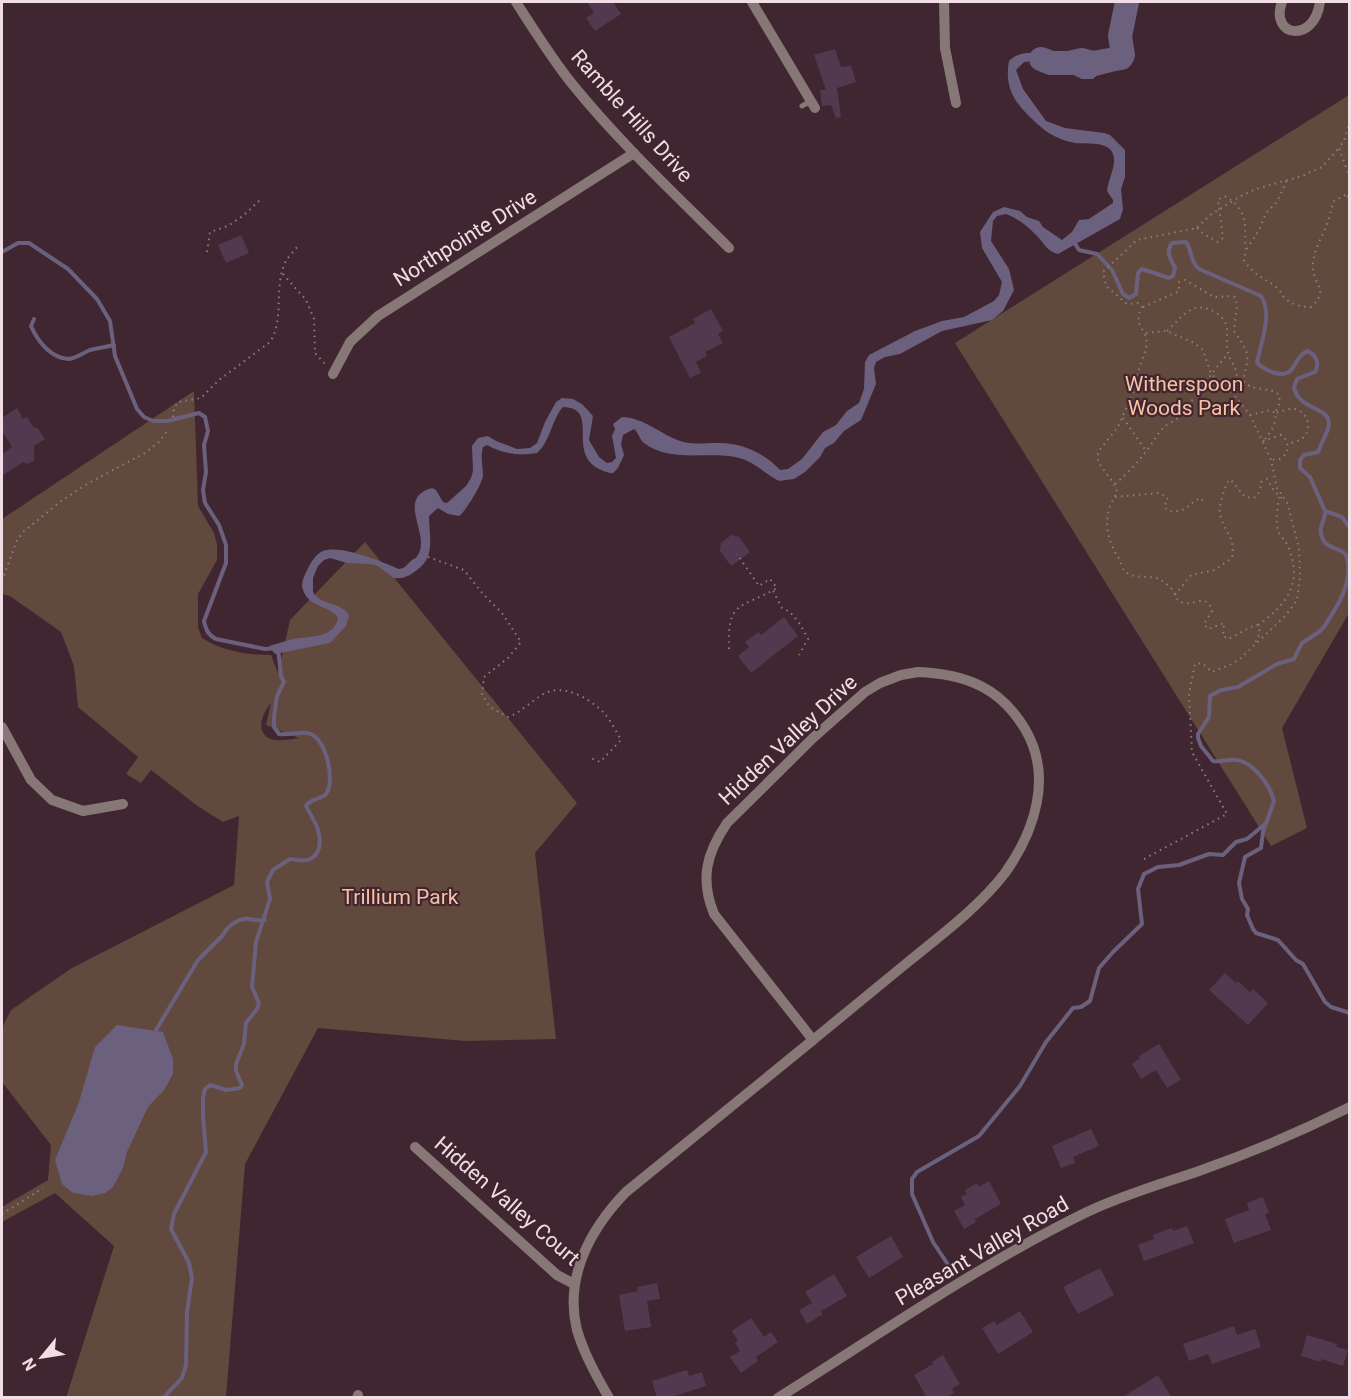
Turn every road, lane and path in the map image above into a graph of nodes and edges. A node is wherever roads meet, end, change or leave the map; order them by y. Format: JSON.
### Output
{"nodes":[{"id":1,"x":516,"y":2,"type":"edge"},
{"id":2,"x":752,"y":2,"type":"edge"},
{"id":3,"x":944,"y":2,"type":"edge"},
{"id":4,"x":1282,"y":2,"type":"edge"},
{"id":5,"x":1320,"y":2,"type":"edge"},
{"id":6,"x":956,"y":103,"type":"dead end"},
{"id":7,"x":809,"y":105,"type":"dead end"},
{"id":8,"x":1350,"y":121,"type":"edge"},
{"id":9,"x":1339,"y":148,"type":"junction"},
{"id":10,"x":634,"y":153,"type":"junction"},
{"id":11,"x":1350,"y":178,"type":"edge"},
{"id":12,"x":1287,"y":180,"type":"junction"},
{"id":13,"x":1348,"y":193,"type":"edge"},
{"id":14,"x":261,"y":199,"type":"dead end"},
{"id":15,"x":1234,"y":201,"type":"junction"},
{"id":16,"x":1350,"y":204,"type":"edge"},
{"id":17,"x":1218,"y":210,"type":"junction"},
{"id":18,"x":1197,"y":228,"type":"junction"},
{"id":19,"x":298,"y":246,"type":"dead end"},
{"id":20,"x":729,"y":248,"type":"dead end"},
{"id":21,"x":1246,"y":250,"type":"junction"},
{"id":22,"x":207,"y":252,"type":"dead end"},
{"id":23,"x":282,"y":274,"type":"junction"},
{"id":24,"x":1142,"y":307,"type":"junction"},
{"id":25,"x":1167,"y":331,"type":"junction"},
{"id":26,"x":1145,"y":333,"type":"junction"},
{"id":27,"x":1228,"y":354,"type":"junction"},
{"id":28,"x":333,"y":374,"type":"joint"},
{"id":29,"x":1211,"y":374,"type":"junction"},
{"id":30,"x":1230,"y":390,"type":"junction"},
{"id":31,"x":1275,"y":413,"type":"junction"},
{"id":32,"x":1250,"y":415,"type":"junction"},
{"id":33,"x":173,"y":417,"type":"dead end"},
{"id":34,"x":1123,"y":418,"type":"junction"},
{"id":35,"x":168,"y":430,"type":"dead end"},
{"id":36,"x":1263,"y":441,"type":"junction"},
{"id":37,"x":1287,"y":443,"type":"junction"},
{"id":38,"x":1146,"y":451,"type":"junction"},
{"id":39,"x":1271,"y":460,"type":"junction"},
{"id":40,"x":1114,"y":484,"type":"junction"},
{"id":41,"x":1279,"y":495,"type":"junction"},
{"id":42,"x":1115,"y":497,"type":"junction"},
{"id":43,"x":1203,"y":501,"type":"dead end"},
{"id":44,"x":1287,"y":502,"type":"junction"},
{"id":45,"x":737,"y":554,"type":"dead end"},
{"id":46,"x":428,"y":557,"type":"dead end"},
{"id":47,"x":2,"y":581,"type":"edge"},
{"id":48,"x":773,"y":591,"type":"junction"},
{"id":49,"x":1175,"y":595,"type":"junction"},
{"id":50,"x":1258,"y":625,"type":"junction"},
{"id":51,"x":1253,"y":646,"type":"junction"},
{"id":52,"x":729,"y":649,"type":"dead end"},
{"id":53,"x":799,"y":655,"type":"dead end"},
{"id":54,"x":2,"y":727,"type":"edge"},
{"id":55,"x":591,"y":758,"type":"dead end"},
{"id":56,"x":123,"y":804,"type":"dead end"},
{"id":57,"x":1144,"y":859,"type":"dead end"},
{"id":58,"x":813,"y":1040,"type":"junction"},
{"id":59,"x":1350,"y":1107,"type":"edge"},
{"id":60,"x":415,"y":1147,"type":"dead end"},
{"id":61,"x":43,"y":1188,"type":"dead end"},
{"id":62,"x":2,"y":1214,"type":"edge"},
{"id":63,"x":574,"y":1284,"type":"junction"},
{"id":64,"x":609,"y":1398,"type":"edge"},
{"id":65,"x":778,"y":1398,"type":"edge"}],
"edges":[{"from":1,"to":10,"type":"street","name":"Ramble Hills Drive"},
{"from":2,"to":7,"type":"street"},
{"from":3,"to":6,"type":"street"},
{"from":4,"to":5,"type":"street"},
{"from":8,"to":9,"type":"path"},
{"from":9,"to":11,"type":"path"},
{"from":9,"to":12,"type":"path"},
{"from":10,"to":20,"type":"street","name":"Ramble Hills Drive"},
{"from":10,"to":28,"type":"street","name":"Northpointe Drive"},
{"from":12,"to":15,"type":"path"},
{"from":12,"to":21,"type":"path"},
{"from":13,"to":16,"type":"path"},
{"from":13,"to":21,"type":"path"},
{"from":14,"to":22,"type":"path"},
{"from":15,"to":17,"type":"path"},
{"from":15,"to":17,"type":"path"},
{"from":15,"to":21,"type":"path"},
{"from":17,"to":18,"type":"path"},
{"from":17,"to":18,"type":"path"},
{"from":18,"to":24,"type":"path"},
{"from":19,"to":23,"type":"path"},
{"from":23,"to":28,"type":"path"},
{"from":23,"to":33,"type":"path"},
{"from":24,"to":26,"type":"path"},
{"from":24,"to":31,"type":"path"},
{"from":25,"to":26,"type":"path"},
{"from":25,"to":27,"type":"path"},
{"from":25,"to":29,"type":"path"},
{"from":26,"to":34,"type":"path"},
{"from":27,"to":29,"type":"path"},
{"from":27,"to":30,"type":"path"},
{"from":29,"to":30,"type":"path"},
{"from":29,"to":38,"type":"path"},
{"from":30,"to":32,"type":"path"},
{"from":31,"to":32,"type":"path"},
{"from":31,"to":36,"type":"path"},
{"from":31,"to":37,"type":"path"},
{"from":32,"to":36,"type":"path"},
{"from":34,"to":38,"type":"path"},
{"from":34,"to":40,"type":"path"},
{"from":35,"to":47,"type":"path"},
{"from":36,"to":37,"type":"path"},
{"from":36,"to":39,"type":"path"},
{"from":37,"to":39,"type":"path"},
{"from":38,"to":40,"type":"path"},
{"from":39,"to":44,"type":"path"},
{"from":40,"to":42,"type":"path"},
{"from":41,"to":44,"type":"path"},
{"from":41,"to":49,"type":"path"},
{"from":41,"to":50,"type":"path"},
{"from":42,"to":43,"type":"path"},
{"from":42,"to":49,"type":"path"},
{"from":44,"to":51,"type":"path"},
{"from":45,"to":48,"type":"path"},
{"from":46,"to":55,"type":"path"},
{"from":48,"to":52,"type":"path"},
{"from":48,"to":53,"type":"path"},
{"from":49,"to":50,"type":"path"},
{"from":50,"to":51,"type":"path"},
{"from":51,"to":57,"type":"path"},
{"from":54,"to":56,"type":"street"},
{"from":58,"to":58,"type":"street","name":"Hidden Valley Drive"},
{"from":58,"to":63,"type":"street","name":"Hidden Valley Drive"},
{"from":59,"to":65,"type":"street","name":"Pleasant Valley Road"},
{"from":60,"to":63,"type":"street","name":"Hidden Valley Court"},
{"from":61,"to":62,"type":"path"},
{"from":63,"to":64,"type":"street","name":"Hidden Valley Drive"}]}
